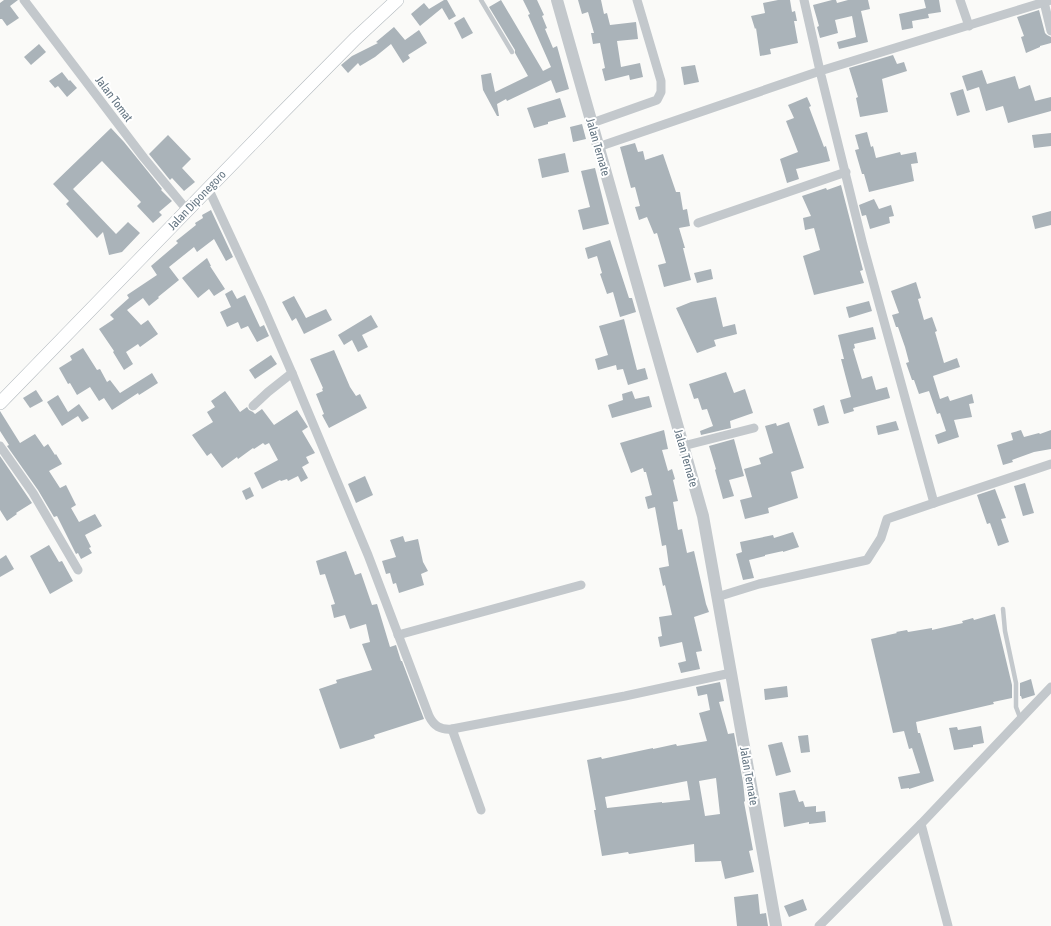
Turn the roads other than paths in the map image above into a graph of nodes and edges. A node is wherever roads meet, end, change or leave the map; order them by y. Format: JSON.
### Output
{"nodes":[{"id":1,"x":24,"y":0,"type":"edge"},
{"id":2,"x":397,"y":0,"type":"edge"},
{"id":3,"x":481,"y":0,"type":"edge"},
{"id":4,"x":557,"y":0,"type":"edge"},
{"id":5,"x":637,"y":0,"type":"edge"},
{"id":6,"x":804,"y":0,"type":"edge"},
{"id":7,"x":960,"y":0,"type":"edge"},
{"id":8,"x":1048,"y":1,"type":"edge"},
{"id":9,"x":969,"y":26,"type":"junction"},
{"id":10,"x":1051,"y":31,"type":"edge"},
{"id":11,"x":512,"y":52,"type":"dead end"},
{"id":12,"x":820,"y":71,"type":"junction"},
{"id":13,"x":592,"y":124,"type":"junction"},
{"id":14,"x":598,"y":147,"type":"junction"},
{"id":15,"x":846,"y":172,"type":"junction"},
{"id":16,"x":208,"y":188,"type":"junction"},
{"id":17,"x":187,"y":210,"type":"junction"},
{"id":18,"x":698,"y":223,"type":"dead end"},
{"id":19,"x":292,"y":373,"type":"junction"},
{"id":20,"x":0,"y":403,"type":"edge"},
{"id":21,"x":253,"y":406,"type":"dead end"},
{"id":22,"x":754,"y":428,"type":"dead end"},
{"id":23,"x":0,"y":446,"type":"edge"},
{"id":24,"x":683,"y":446,"type":"junction"},
{"id":25,"x":1051,"y":464,"type":"edge"},
{"id":26,"x":934,"y":502,"type":"junction"},
{"id":27,"x":78,"y":570,"type":"dead end"},
{"id":28,"x":581,"y":585,"type":"dead end"},
{"id":29,"x":717,"y":596,"type":"junction"},
{"id":30,"x":1002,"y":609,"type":"dead end"},
{"id":31,"x":398,"y":635,"type":"junction"},
{"id":32,"x":731,"y":673,"type":"junction"},
{"id":33,"x":1051,"y":687,"type":"edge"},
{"id":34,"x":1021,"y":720,"type":"junction"},
{"id":35,"x":452,"y":729,"type":"junction"},
{"id":36,"x":481,"y":810,"type":"dead end"},
{"id":37,"x":921,"y":824,"type":"junction"},
{"id":38,"x":776,"y":926,"type":"edge"},
{"id":39,"x":819,"y":926,"type":"edge"},
{"id":40,"x":948,"y":926,"type":"edge"}],
"edges":[{"from":1,"to":17,"type":"street","name":"Jalan Tomat"},
{"from":2,"to":16,"type":"main road","name":"Jalan Diponegoro"},
{"from":3,"to":11,"type":"lane"},
{"from":4,"to":13,"type":"street","name":"Jalan Ternate"},
{"from":5,"to":13,"type":"street"},
{"from":6,"to":12,"type":"street"},
{"from":7,"to":9,"type":"street"},
{"from":8,"to":9,"type":"street"},
{"from":8,"to":10,"type":"street"},
{"from":9,"to":12,"type":"street"},
{"from":12,"to":14,"type":"street"},
{"from":12,"to":15,"type":"street"},
{"from":13,"to":14,"type":"street","name":"Jalan Ternate"},
{"from":14,"to":24,"type":"street","name":"Jalan Ternate"},
{"from":15,"to":18,"type":"street"},
{"from":15,"to":26,"type":"street"},
{"from":16,"to":17,"type":"main road","name":"Jalan Diponegoro"},
{"from":16,"to":19,"type":"street"},
{"from":17,"to":20,"type":"main road","name":"Jalan Diponegoro"},
{"from":19,"to":21,"type":"street"},
{"from":19,"to":31,"type":"street"},
{"from":22,"to":24,"type":"street"},
{"from":23,"to":27,"type":"street"},
{"from":24,"to":29,"type":"street","name":"Jalan Ternate"},
{"from":25,"to":26,"type":"street"},
{"from":26,"to":29,"type":"street"},
{"from":28,"to":31,"type":"street"},
{"from":29,"to":32,"type":"street","name":"Jalan Ternate"},
{"from":30,"to":34,"type":"lane"},
{"from":31,"to":35,"type":"street"},
{"from":32,"to":35,"type":"street"},
{"from":32,"to":38,"type":"street","name":"Jalan Ternate"},
{"from":33,"to":34,"type":"street"},
{"from":34,"to":37,"type":"street"},
{"from":35,"to":36,"type":"street"},
{"from":37,"to":39,"type":"street"},
{"from":37,"to":40,"type":"street"}]}
